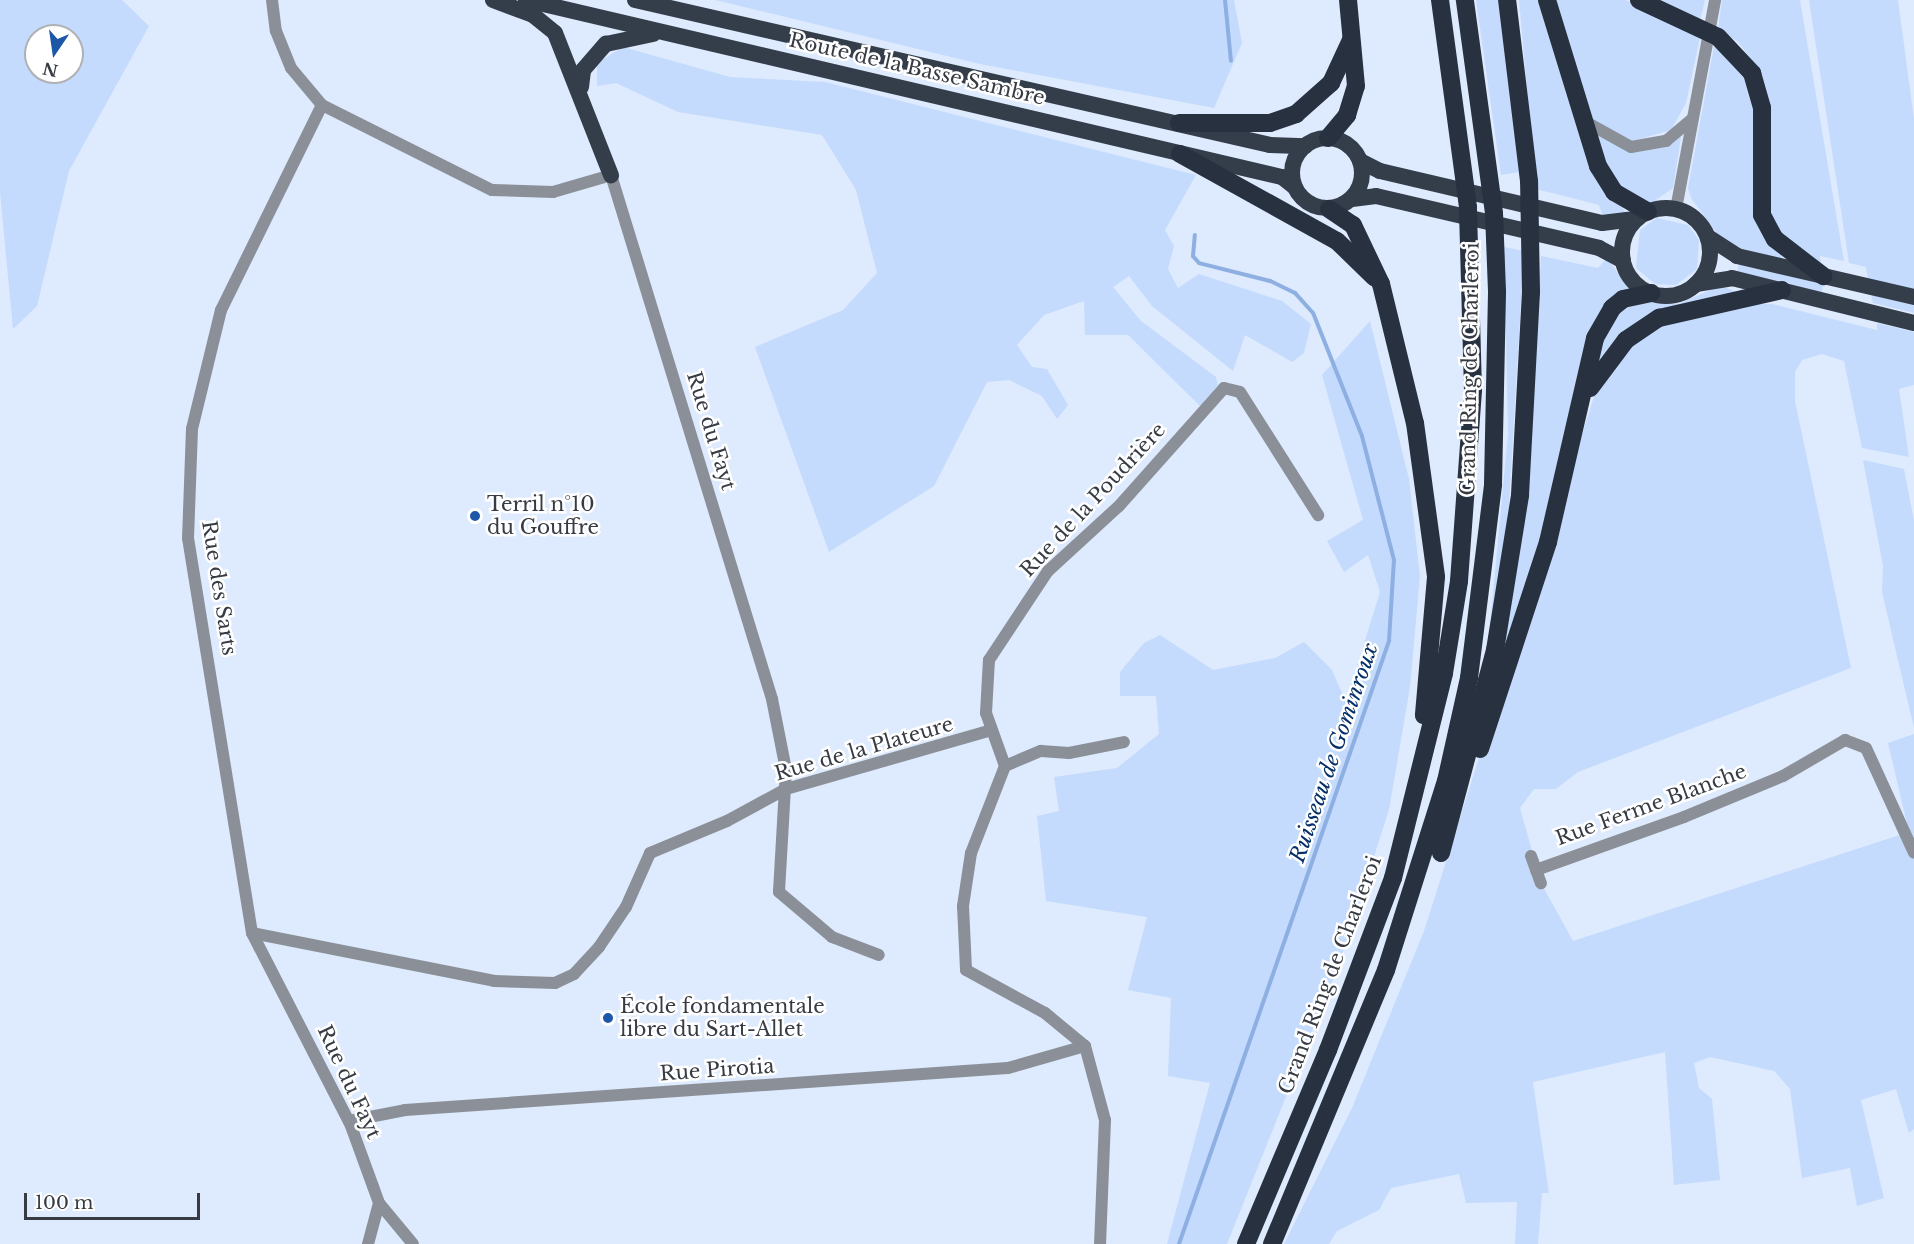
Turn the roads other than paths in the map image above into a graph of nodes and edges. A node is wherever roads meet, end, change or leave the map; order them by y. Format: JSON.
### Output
{"nodes":[{"id":1,"x":272,"y":0,"type":"edge"},
{"id":2,"x":493,"y":0,"type":"edge"},
{"id":3,"x":526,"y":0,"type":"edge"},
{"id":4,"x":635,"y":0,"type":"edge"},
{"id":5,"x":1348,"y":0,"type":"edge"},
{"id":6,"x":1465,"y":0,"type":"edge"},
{"id":7,"x":1507,"y":0,"type":"edge"},
{"id":8,"x":1547,"y":0,"type":"edge"},
{"id":9,"x":1639,"y":0,"type":"edge"},
{"id":10,"x":1715,"y":0,"type":"edge"},
{"id":11,"x":1440,"y":3,"type":"edge"},
{"id":12,"x":667,"y":32,"type":"junction"},
{"id":13,"x":1351,"y":40,"type":"junction"},
{"id":14,"x":581,"y":87,"type":"junction"},
{"id":15,"x":322,"y":105,"type":"junction"},
{"id":16,"x":1692,"y":119,"type":"junction"},
{"id":17,"x":1585,"y":122,"type":"junction"},
{"id":18,"x":1179,"y":123,"type":"junction"},
{"id":19,"x":1328,"y":138,"type":"junction"},
{"id":20,"x":1305,"y":146,"type":"junction"},
{"id":21,"x":1180,"y":154,"type":"junction"},
{"id":22,"x":1360,"y":161,"type":"junction"},
{"id":23,"x":611,"y":175,"type":"junction"},
{"id":24,"x":1295,"y":187,"type":"junction"},
{"id":25,"x":1352,"y":199,"type":"junction"},
{"id":26,"x":1329,"y":208,"type":"junction"},
{"id":27,"x":1677,"y":208,"type":"junction"},
{"id":28,"x":1643,"y":215,"type":"junction"},
{"id":29,"x":1708,"y":237,"type":"junction"},
{"id":30,"x":1623,"y":261,"type":"junction"},
{"id":31,"x":1823,"y":276,"type":"junction"},
{"id":32,"x":1381,"y":284,"type":"junction"},
{"id":33,"x":1696,"y":284,"type":"junction"},
{"id":34,"x":1782,"y":290,"type":"junction"},
{"id":35,"x":1651,"y":293,"type":"junction"},
{"id":36,"x":1914,"y":297,"type":"edge"},
{"id":37,"x":1914,"y":323,"type":"edge"},
{"id":38,"x":1586,"y":395,"type":"junction"},
{"id":39,"x":1318,"y":515,"type":"dead end"},
{"id":40,"x":992,"y":730,"type":"junction"},
{"id":41,"x":1124,"y":742,"type":"dead end"},
{"id":42,"x":1005,"y":766,"type":"junction"},
{"id":43,"x":1423,"y":771,"type":"junction"},
{"id":44,"x":786,"y":789,"type":"junction"},
{"id":45,"x":1914,"y":853,"type":"edge"},
{"id":46,"x":1441,"y":854,"type":"junction"},
{"id":47,"x":1531,"y":856,"type":"dead end"},
{"id":48,"x":1536,"y":870,"type":"junction"},
{"id":49,"x":1541,"y":883,"type":"dead end"},
{"id":50,"x":1414,"y":888,"type":"junction"},
{"id":51,"x":252,"y":933,"type":"junction"},
{"id":52,"x":879,"y":955,"type":"dead end"},
{"id":53,"x":1085,"y":1046,"type":"junction"},
{"id":54,"x":349,"y":1121,"type":"junction"},
{"id":55,"x":379,"y":1203,"type":"junction"},
{"id":56,"x":1246,"y":1243,"type":"edge"},
{"id":57,"x":368,"y":1244,"type":"edge"},
{"id":58,"x":413,"y":1244,"type":"edge"},
{"id":59,"x":1100,"y":1244,"type":"edge"},
{"id":60,"x":1272,"y":1244,"type":"edge"}],
"edges":[{"from":1,"to":15,"type":"street"},
{"from":2,"to":14,"type":"highway"},
{"from":3,"to":12,"type":"highway","name":"Route de la Basse Sambre"},
{"from":4,"to":18,"type":"highway","name":"Route de la Basse Sambre"},
{"from":5,"to":13,"type":"highway"},
{"from":6,"to":50,"type":"highway","name":"Grand Ring de Charleroi"},
{"from":7,"to":46,"type":"highway"},
{"from":8,"to":17,"type":"highway"},
{"from":9,"to":31,"type":"highway"},
{"from":10,"to":16,"type":"street"},
{"from":11,"to":43,"type":"highway","name":"Grand Ring de Charleroi"},
{"from":12,"to":14,"type":"highway"},
{"from":12,"to":21,"type":"highway","name":"Route de la Basse Sambre"},
{"from":13,"to":18,"type":"highway"},
{"from":13,"to":19,"type":"highway"},
{"from":14,"to":23,"type":"highway"},
{"from":15,"to":23,"type":"street"},
{"from":15,"to":51,"type":"street","name":"Rue des Sarts"},
{"from":16,"to":17,"type":"street"},
{"from":16,"to":27,"type":"street"},
{"from":17,"to":28,"type":"highway"},
{"from":18,"to":20,"type":"highway","name":"Route de la Basse Sambre"},
{"from":19,"to":20,"type":"highway"},
{"from":19,"to":22,"type":"highway"},
{"from":20,"to":24,"type":"highway"},
{"from":21,"to":24,"type":"highway","name":"Route de la Basse Sambre"},
{"from":21,"to":32,"type":"highway"},
{"from":22,"to":25,"type":"highway"},
{"from":22,"to":28,"type":"highway"},
{"from":23,"to":44,"type":"street","name":"Rue du Fayt"},
{"from":24,"to":26,"type":"highway"},
{"from":25,"to":26,"type":"highway"},
{"from":25,"to":30,"type":"highway"},
{"from":26,"to":32,"type":"highway"},
{"from":27,"to":28,"type":"highway"},
{"from":27,"to":29,"type":"highway"},
{"from":28,"to":30,"type":"highway"},
{"from":29,"to":31,"type":"highway"},
{"from":29,"to":33,"type":"highway"},
{"from":30,"to":35,"type":"highway"},
{"from":31,"to":36,"type":"highway"},
{"from":32,"to":43,"type":"highway"},
{"from":33,"to":34,"type":"highway"},
{"from":33,"to":35,"type":"highway"},
{"from":34,"to":37,"type":"highway"},
{"from":34,"to":38,"type":"highway"},
{"from":35,"to":38,"type":"highway"},
{"from":38,"to":46,"type":"highway"},
{"from":39,"to":40,"type":"street","name":"Rue de la Poudrière"},
{"from":40,"to":42,"type":"street","name":"Rue de la Poudrière"},
{"from":40,"to":44,"type":"street","name":"Rue de la Plateure"},
{"from":41,"to":42,"type":"street"},
{"from":42,"to":53,"type":"street"},
{"from":43,"to":56,"type":"highway","name":"Grand Ring de Charleroi"},
{"from":44,"to":51,"type":"street","name":"Rue de la Plateure"},
{"from":44,"to":52,"type":"street"},
{"from":45,"to":48,"type":"street","name":"Rue Ferme Blanche"},
{"from":46,"to":50,"type":"highway"},
{"from":47,"to":48,"type":"street"},
{"from":48,"to":49,"type":"street"},
{"from":50,"to":60,"type":"highway","name":"Grand Ring de Charleroi"},
{"from":51,"to":54,"type":"street","name":"Rue du Fayt"},
{"from":53,"to":54,"type":"street","name":"Rue Pirotia"},
{"from":53,"to":59,"type":"street"},
{"from":54,"to":55,"type":"street","name":"Rue du Fayt"},
{"from":55,"to":57,"type":"street"},
{"from":55,"to":58,"type":"street","name":"Rue du Fayt"}]}
